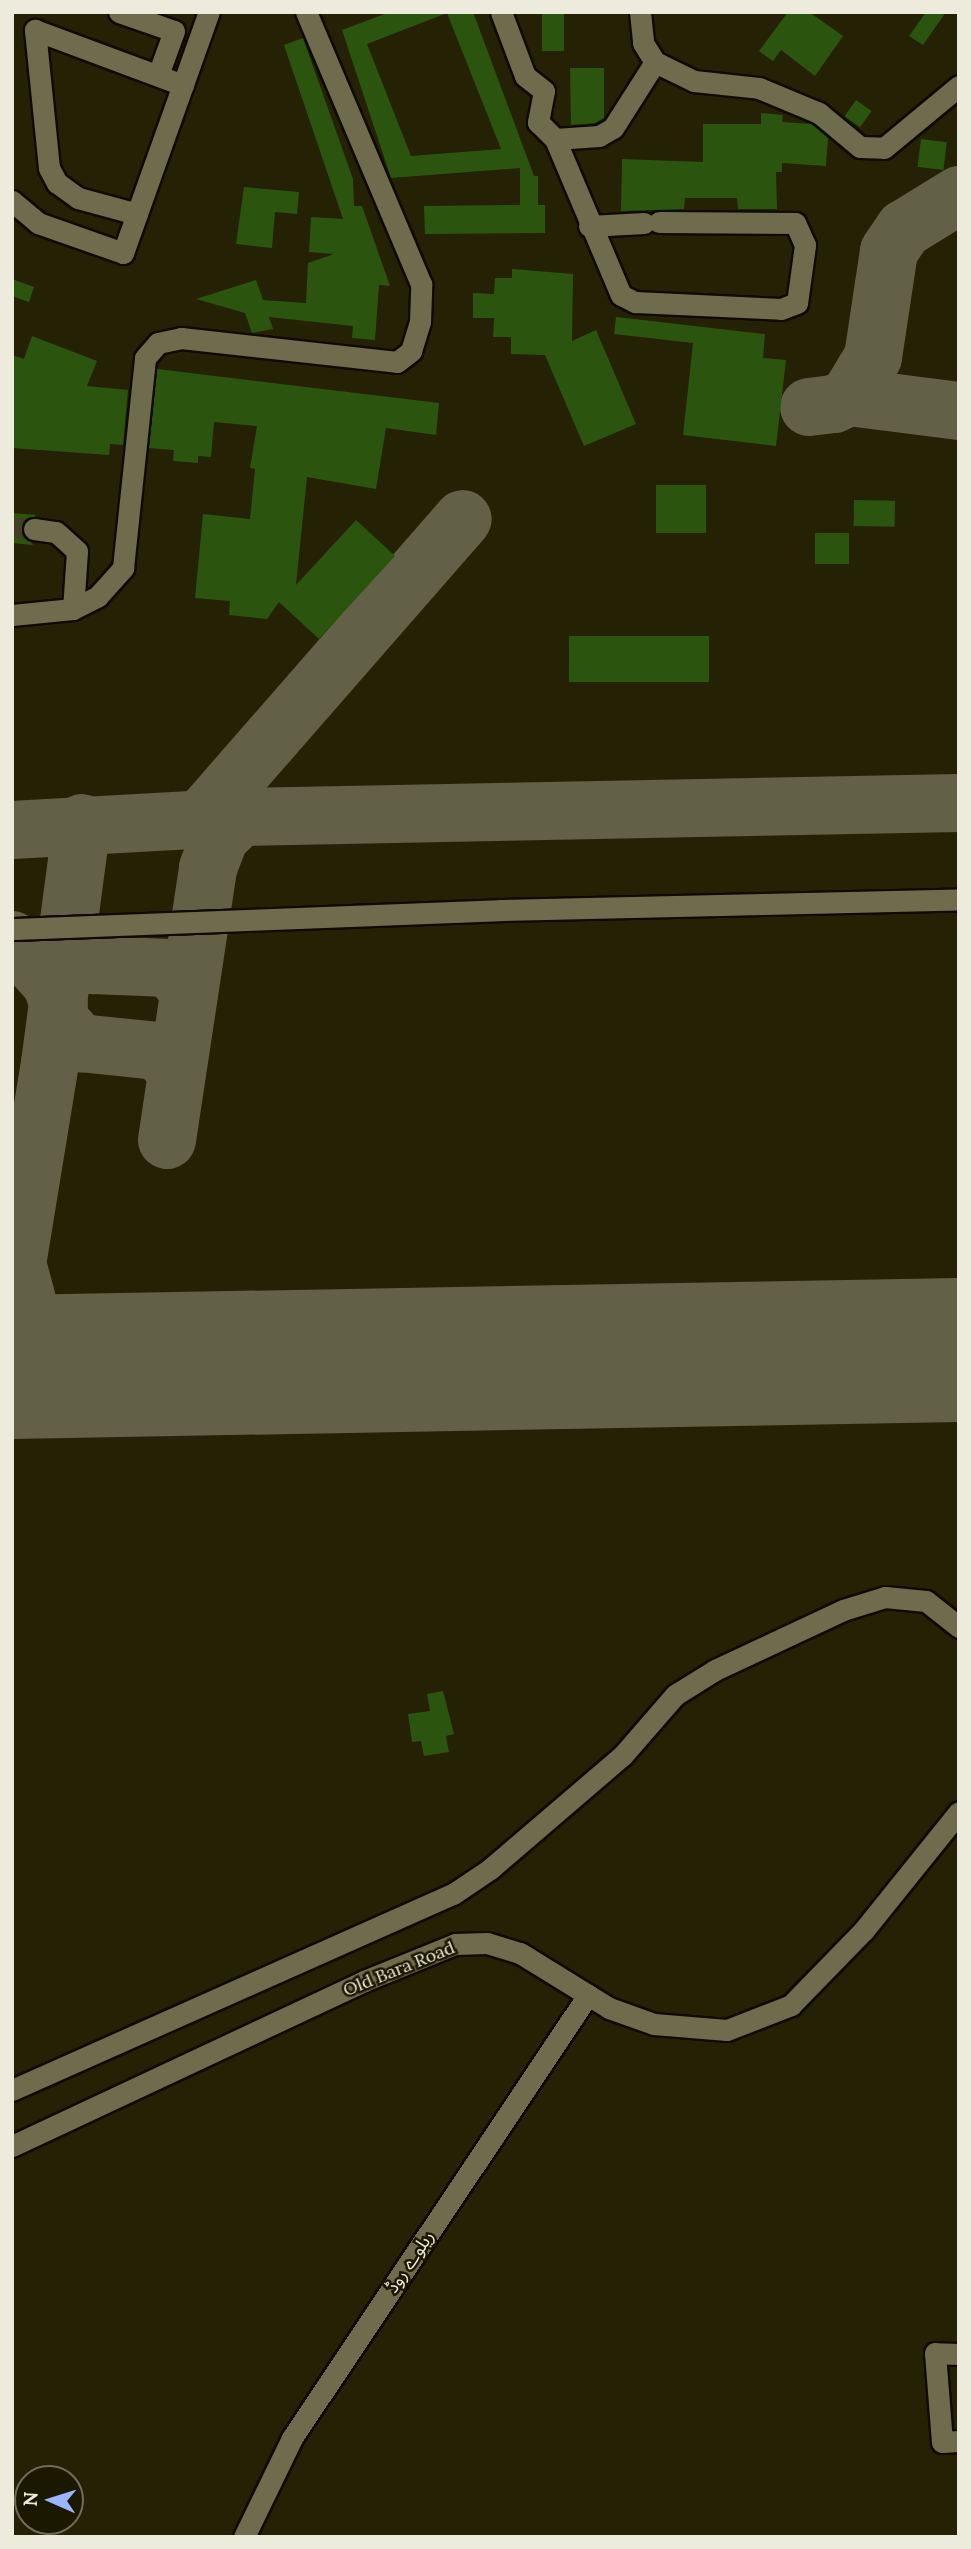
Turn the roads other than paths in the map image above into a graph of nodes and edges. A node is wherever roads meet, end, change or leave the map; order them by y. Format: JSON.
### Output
{"nodes":[{"id":1,"x":119,"y":12,"type":"edge"},
{"id":2,"x":209,"y":12,"type":"edge"},
{"id":3,"x":306,"y":12,"type":"edge"},
{"id":4,"x":501,"y":12,"type":"edge"},
{"id":5,"x":640,"y":12,"type":"edge"},
{"id":6,"x":655,"y":62,"type":"junction"},
{"id":7,"x":158,"y":75,"type":"junction"},
{"id":8,"x":183,"y":85,"type":"junction"},
{"id":9,"x":959,"y":86,"type":"edge"},
{"id":10,"x":555,"y":139,"type":"junction"},
{"id":11,"x":12,"y":201,"type":"edge"},
{"id":12,"x":137,"y":214,"type":"junction"},
{"id":13,"x":589,"y":226,"type":"junction"},
{"id":14,"x":34,"y":529,"type":"tunnel mouth"},
{"id":15,"x":73,"y":609,"type":"junction"},
{"id":16,"x":12,"y":615,"type":"edge"},
{"id":17,"x":959,"y":900,"type":"edge"},
{"id":18,"x":12,"y":929,"type":"edge"},
{"id":19,"x":959,"y":1627,"type":"edge"},
{"id":20,"x":959,"y":1811,"type":"edge"},
{"id":21,"x":588,"y":1995,"type":"junction"},
{"id":22,"x":12,"y":2090,"type":"edge"},
{"id":23,"x":12,"y":2146,"type":"edge"},
{"id":24,"x":959,"y":2354,"type":"edge"},
{"id":25,"x":959,"y":2441,"type":"edge"},
{"id":26,"x":244,"y":2537,"type":"edge"}],
"edges":[{"from":1,"to":7,"type":"street"},
{"from":2,"to":8,"type":"street"},
{"from":3,"to":15,"type":"street"},
{"from":4,"to":10,"type":"street"},
{"from":5,"to":6,"type":"street"},
{"from":6,"to":9,"type":"street"},
{"from":6,"to":10,"type":"street"},
{"from":7,"to":8,"type":"street"},
{"from":7,"to":12,"type":"street"},
{"from":8,"to":12,"type":"street"},
{"from":10,"to":13,"type":"street"},
{"from":11,"to":12,"type":"street"},
{"from":13,"to":13,"type":"street"},
{"from":14,"to":15,"type":"street"},
{"from":15,"to":16,"type":"street"},
{"from":17,"to":18,"type":"street"},
{"from":19,"to":22,"type":"street"},
{"from":20,"to":21,"type":"street","name":"Old Bara Road"},
{"from":21,"to":23,"type":"street","name":"Old Bara Road"},
{"from":21,"to":26,"type":"street","name":"ریلوے روڈ"},
{"from":24,"to":25,"type":"street"}]}
